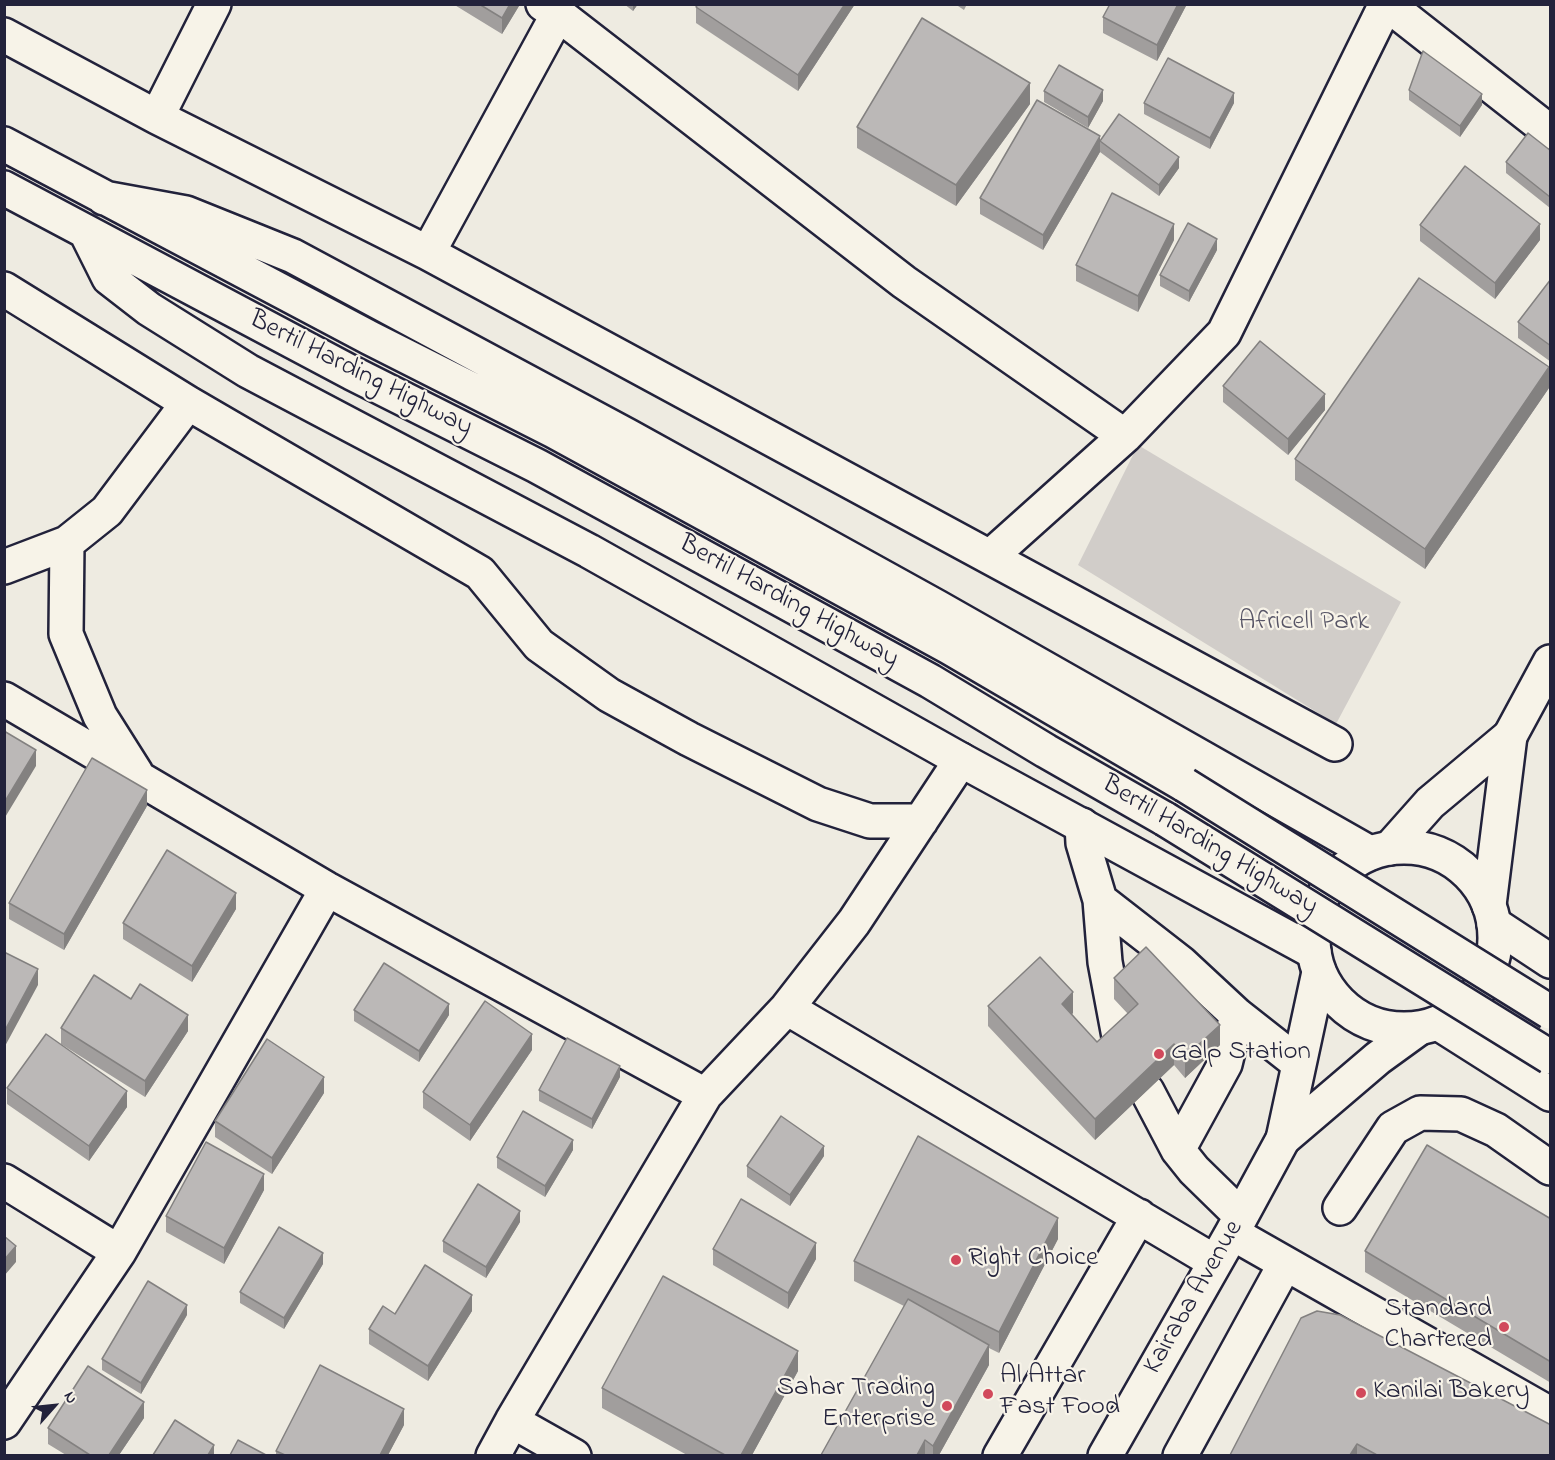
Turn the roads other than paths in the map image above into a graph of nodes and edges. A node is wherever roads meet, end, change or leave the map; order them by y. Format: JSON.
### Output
{"nodes":[{"id":1,"x":214,"y":4,"type":"edge"},
{"id":2,"x":1386,"y":4,"type":"edge"},
{"id":3,"x":551,"y":9,"type":"edge"},
{"id":4,"x":4,"y":35,"type":"edge"},
{"id":5,"x":157,"y":117,"type":"junction"},
{"id":6,"x":1551,"y":132,"type":"edge"},
{"id":7,"x":4,"y":144,"type":"edge"},
{"id":8,"x":4,"y":188,"type":"edge"},
{"id":9,"x":104,"y":198,"type":"junction"},
{"id":10,"x":86,"y":232,"type":"junction"},
{"id":11,"x":428,"y":253,"type":"junction"},
{"id":12,"x":4,"y":289,"type":"edge"},
{"id":13,"x":188,"y":403,"type":"junction"},
{"id":14,"x":1125,"y":436,"type":"junction"},
{"id":15,"x":68,"y":543,"type":"junction"},
{"id":16,"x":991,"y":556,"type":"junction"},
{"id":17,"x":4,"y":567,"type":"edge"},
{"id":18,"x":1551,"y":662,"type":"edge"},
{"id":19,"x":4,"y":699,"type":"edge"},
{"id":20,"x":1510,"y":736,"type":"junction"},
{"id":21,"x":1335,"y":744,"type":"dead end"},
{"id":22,"x":961,"y":760,"type":"junction"},
{"id":23,"x":140,"y":779,"type":"junction"},
{"id":24,"x":921,"y":820,"type":"junction"},
{"id":25,"x":1082,"y":825,"type":"junction"},
{"id":26,"x":1380,"y":850,"type":"junction"},
{"id":27,"x":327,"y":889,"type":"junction"},
{"id":28,"x":1100,"y":900,"type":"junction"},
{"id":29,"x":1492,"y":915,"type":"junction"},
{"id":30,"x":1551,"y":961,"type":"edge"},
{"id":31,"x":1316,"y":962,"type":"junction"},
{"id":32,"x":787,"y":1008,"type":"junction"},
{"id":33,"x":1551,"y":1012,"type":"edge"},
{"id":34,"x":1237,"y":1015,"type":"junction"},
{"id":35,"x":1428,"y":1026,"type":"junction"},
{"id":36,"x":1120,"y":1042,"type":"edge"},
{"id":37,"x":1551,"y":1057,"type":"edge"},
{"id":38,"x":1298,"y":1063,"type":"junction"},
{"id":39,"x":1147,"y":1091,"type":"edge"},
{"id":40,"x":1551,"y":1094,"type":"edge"},
{"id":41,"x":705,"y":1095,"type":"junction"},
{"id":42,"x":1282,"y":1139,"type":"junction"},
{"id":43,"x":1178,"y":1150,"type":"junction"},
{"id":44,"x":1551,"y":1168,"type":"edge"},
{"id":45,"x":4,"y":1181,"type":"edge"},
{"id":46,"x":1340,"y":1208,"type":"dead end"},
{"id":47,"x":1139,"y":1216,"type":"junction"},
{"id":48,"x":1237,"y":1225,"type":"junction"},
{"id":49,"x":119,"y":1252,"type":"junction"},
{"id":50,"x":1215,"y":1262,"type":"junction"},
{"id":51,"x":1285,"y":1264,"type":"junction"},
{"id":52,"x":1551,"y":1414,"type":"edge"},
{"id":53,"x":512,"y":1421,"type":"junction"},
{"id":54,"x":4,"y":1422,"type":"edge"},
{"id":55,"x":493,"y":1455,"type":"edge"},
{"id":56,"x":574,"y":1455,"type":"edge"},
{"id":57,"x":1000,"y":1455,"type":"edge"},
{"id":58,"x":1105,"y":1455,"type":"edge"},
{"id":59,"x":1180,"y":1455,"type":"edge"}],
"edges":[{"from":1,"to":5,"type":"street"},
{"from":2,"to":6,"type":"street"},
{"from":2,"to":14,"type":"street"},
{"from":3,"to":11,"type":"street"},
{"from":3,"to":14,"type":"street"},
{"from":4,"to":5,"type":"street"},
{"from":5,"to":11,"type":"street"},
{"from":7,"to":9,"type":"street","name":"Bertil Harding Highway"},
{"from":8,"to":10,"type":"street","name":"Bertil Harding Highway"},
{"from":9,"to":26,"type":"street"},
{"from":9,"to":33,"type":"street","name":"Bertil Harding Highway","bridge":true},
{"from":10,"to":22,"type":"street"},
{"from":10,"to":37,"type":"street","name":"Bertil Harding Highway","bridge":true},
{"from":11,"to":16,"type":"street"},
{"from":12,"to":13,"type":"street"},
{"from":13,"to":15,"type":"street"},
{"from":13,"to":24,"type":"street"},
{"from":14,"to":16,"type":"street"},
{"from":15,"to":17,"type":"street"},
{"from":15,"to":23,"type":"street"},
{"from":16,"to":21,"type":"street"},
{"from":18,"to":20,"type":"street"},
{"from":19,"to":23,"type":"street"},
{"from":20,"to":26,"type":"street"},
{"from":20,"to":29,"type":"street"},
{"from":22,"to":24,"type":"street"},
{"from":22,"to":25,"type":"street"},
{"from":23,"to":27,"type":"street"},
{"from":24,"to":32,"type":"street"},
{"from":25,"to":28,"type":"street"},
{"from":25,"to":31,"type":"street"},
{"from":26,"to":29,"type":"street"},
{"from":26,"to":31,"type":"street"},
{"from":27,"to":41,"type":"street"},
{"from":27,"to":49,"type":"street"},
{"from":28,"to":34,"type":"street"},
{"from":28,"to":36,"type":"street"},
{"from":29,"to":30,"type":"street"},
{"from":29,"to":35,"type":"street"},
{"from":31,"to":35,"type":"street"},
{"from":31,"to":38,"type":"street"},
{"from":32,"to":41,"type":"street"},
{"from":32,"to":47,"type":"street"},
{"from":34,"to":38,"type":"street"},
{"from":34,"to":43,"type":"street"},
{"from":35,"to":40,"type":"street"},
{"from":35,"to":42,"type":"street"},
{"from":38,"to":42,"type":"street"},
{"from":39,"to":43,"type":"street"},
{"from":41,"to":53,"type":"street"},
{"from":42,"to":48,"type":"street","name":"Kairaba Avenue"},
{"from":43,"to":48,"type":"street"},
{"from":44,"to":46,"type":"street"},
{"from":45,"to":49,"type":"street"},
{"from":47,"to":50,"type":"street"},
{"from":47,"to":57,"type":"street"},
{"from":48,"to":50,"type":"street","name":"Kairaba Avenue"},
{"from":48,"to":51,"type":"street"},
{"from":49,"to":54,"type":"street"},
{"from":50,"to":58,"type":"street","name":"Kairaba Avenue"},
{"from":51,"to":52,"type":"street"},
{"from":51,"to":59,"type":"street"},
{"from":53,"to":55,"type":"street"},
{"from":53,"to":56,"type":"street"}]}
